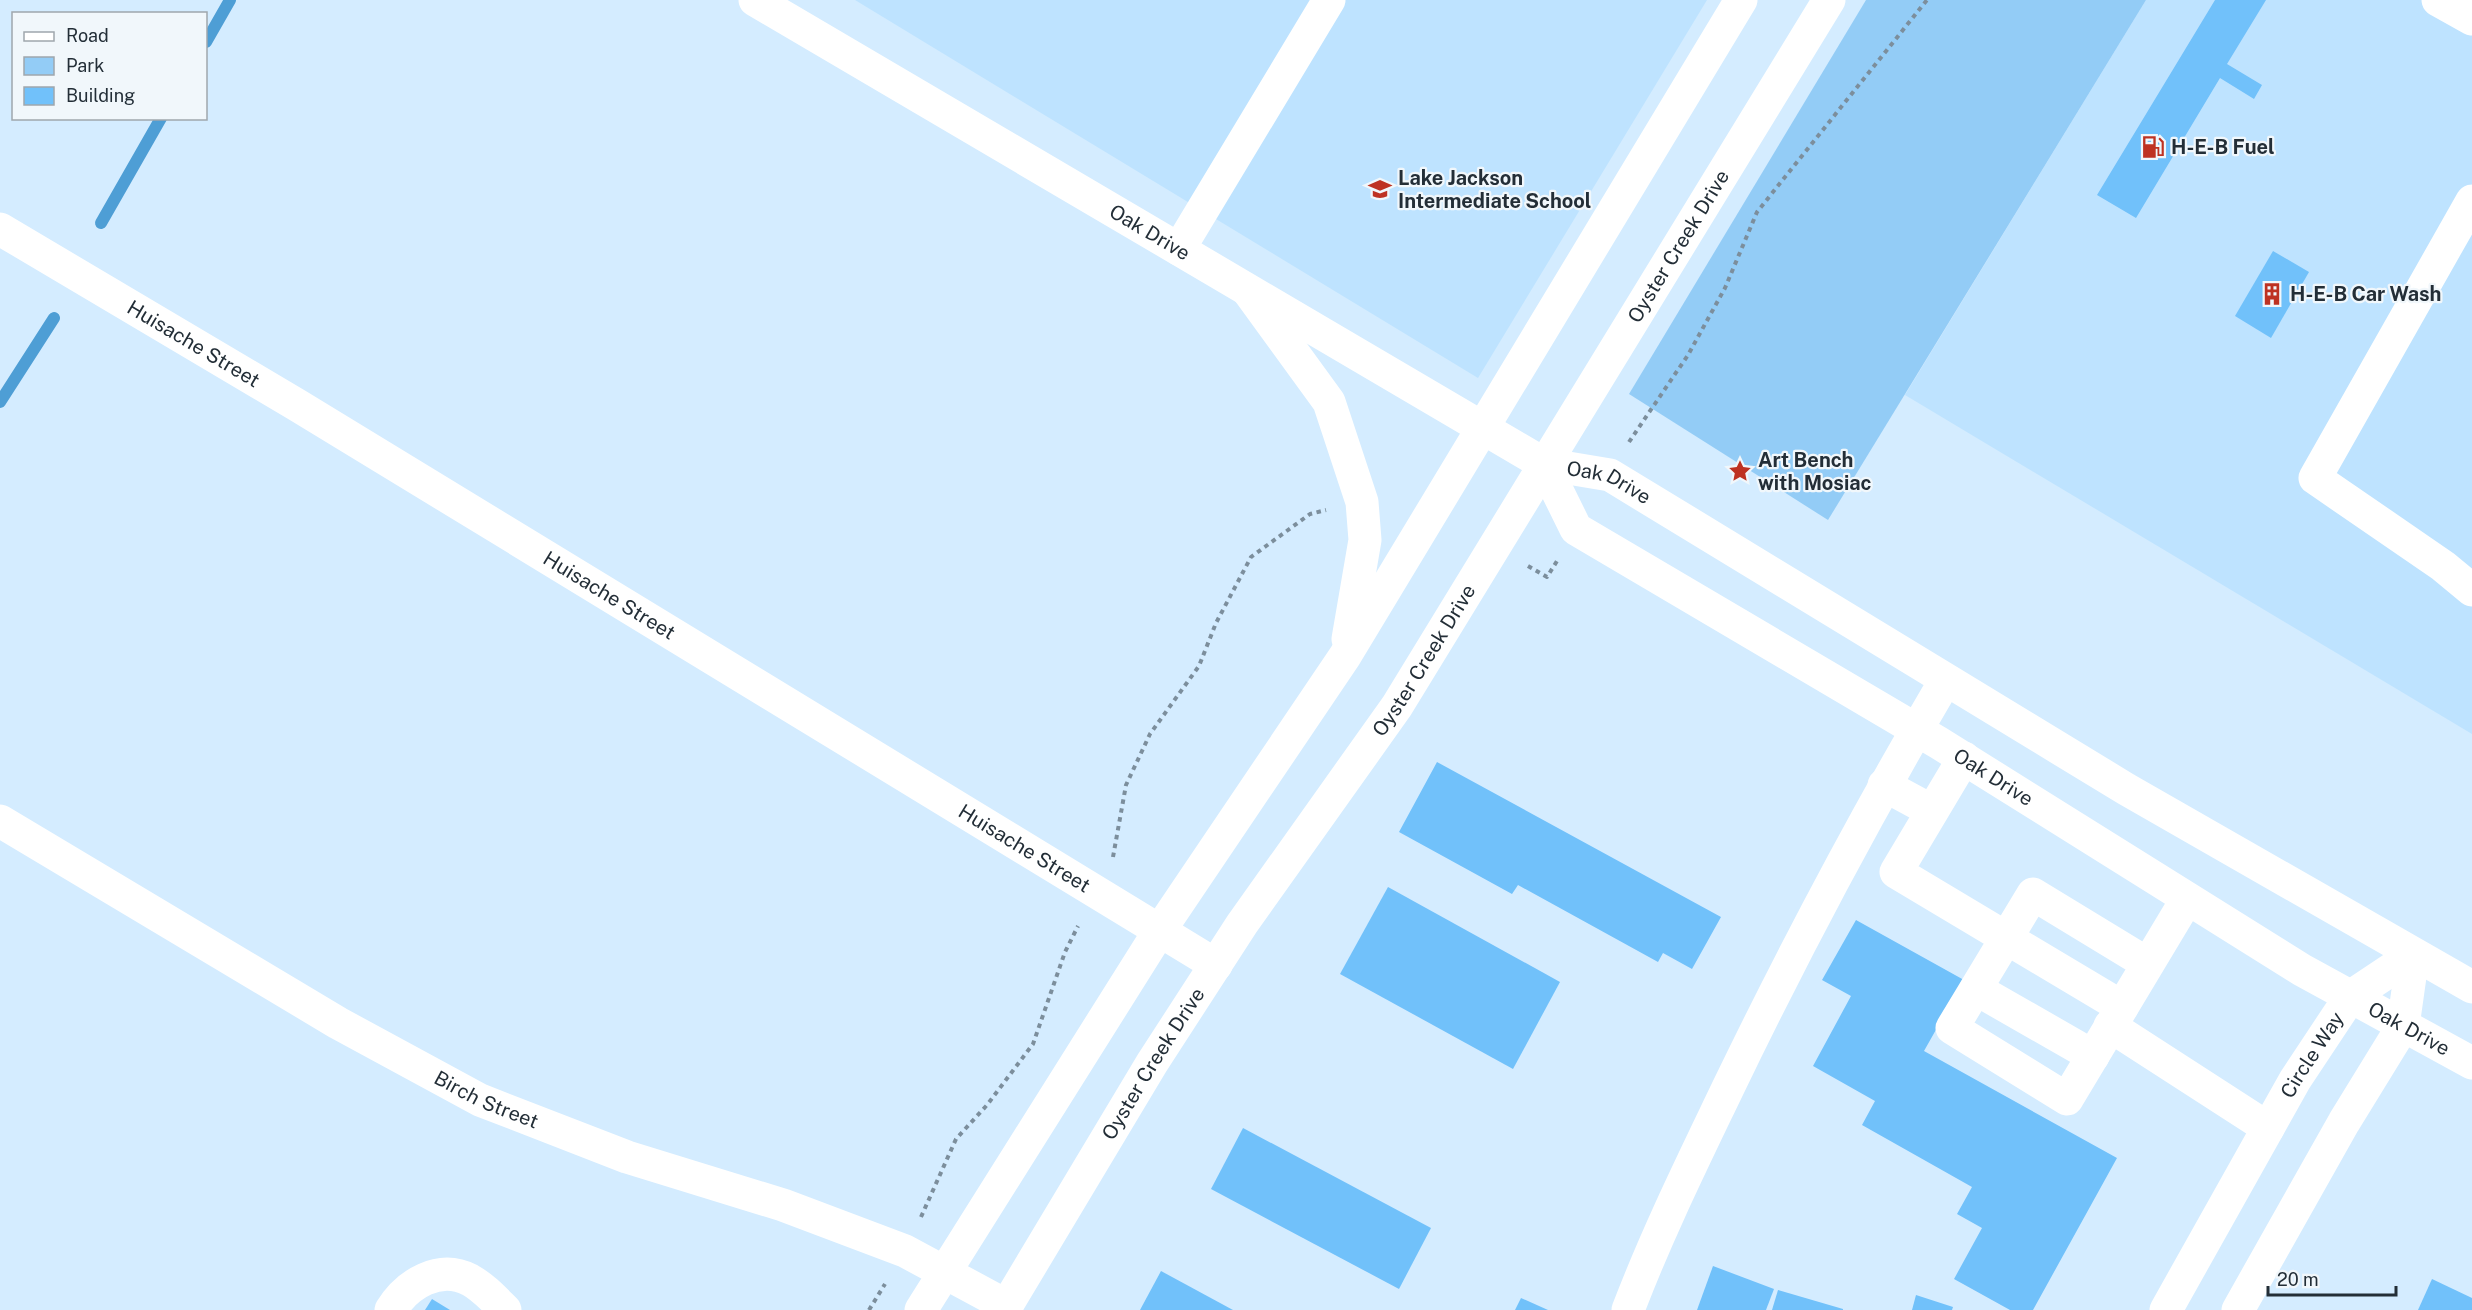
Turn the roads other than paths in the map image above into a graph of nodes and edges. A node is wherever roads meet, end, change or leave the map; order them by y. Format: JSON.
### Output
{"nodes":[{"id":1,"x":755,"y":0,"type":"edge"},
{"id":2,"x":1329,"y":0,"type":"edge"},
{"id":3,"x":1741,"y":0,"type":"edge"},
{"id":4,"x":1829,"y":0,"type":"edge"},
{"id":5,"x":2438,"y":0,"type":"edge"},
{"id":6,"x":2472,"y":19,"type":"edge"},
{"id":7,"x":2472,"y":201,"type":"edge"},
{"id":8,"x":0,"y":229,"type":"edge"},
{"id":9,"x":1179,"y":249,"type":"junction"},
{"id":10,"x":1249,"y":292,"type":"junction"},
{"id":11,"x":1484,"y":426,"type":"junction"},
{"id":12,"x":1544,"y":464,"type":"junction"},
{"id":13,"x":2472,"y":590,"type":"edge"},
{"id":14,"x":1345,"y":656,"type":"junction"},
{"id":15,"x":1945,"y":681,"type":"junction"},
{"id":16,"x":1917,"y":730,"type":"junction"},
{"id":17,"x":1964,"y":758,"type":"junction"},
{"id":18,"x":1884,"y":785,"type":"junction"},
{"id":19,"x":1932,"y":811,"type":"junction"},
{"id":20,"x":0,"y":821,"type":"edge"},
{"id":21,"x":2187,"y":899,"type":"junction"},
{"id":22,"x":1160,"y":930,"type":"junction"},
{"id":23,"x":2006,"y":938,"type":"junction"},
{"id":24,"x":2414,"y":955,"type":"junction"},
{"id":25,"x":2148,"y":964,"type":"junction"},
{"id":26,"x":1216,"y":965,"type":"junction"},
{"id":27,"x":2472,"y":987,"type":"edge"},
{"id":28,"x":1976,"y":989,"type":"junction"},
{"id":29,"x":2350,"y":997,"type":"junction"},
{"id":30,"x":2116,"y":1017,"type":"junction"},
{"id":31,"x":2403,"y":1026,"type":"junction"},
{"id":32,"x":2093,"y":1056,"type":"junction"},
{"id":33,"x":2472,"y":1063,"type":"edge"},
{"id":34,"x":2268,"y":1128,"type":"junction"},
{"id":35,"x":944,"y":1270,"type":"junction"},
{"id":36,"x":1006,"y":1308,"type":"edge"},
{"id":37,"x":391,"y":1310,"type":"edge"},
{"id":38,"x":505,"y":1310,"type":"edge"},
{"id":39,"x":921,"y":1310,"type":"edge"},
{"id":40,"x":1628,"y":1310,"type":"edge"},
{"id":41,"x":2166,"y":1310,"type":"edge"},
{"id":42,"x":2238,"y":1310,"type":"edge"}],
"edges":[{"from":1,"to":9,"type":"main road","name":"Oak Drive"},
{"from":2,"to":9,"type":"main road"},
{"from":3,"to":11,"type":"main road"},
{"from":4,"to":12,"type":"main road","name":"Oyster Creek Drive"},
{"from":5,"to":6,"type":"main road"},
{"from":7,"to":13,"type":"main road"},
{"from":8,"to":22,"type":"main road","name":"Huisache Street"},
{"from":9,"to":10,"type":"main road","name":"Oak Drive"},
{"from":10,"to":11,"type":"main road","name":"Oak Drive"},
{"from":10,"to":14,"type":"main road"},
{"from":11,"to":12,"type":"main road","name":"Oak Drive"},
{"from":11,"to":14,"type":"main road"},
{"from":12,"to":15,"type":"main road","name":"Oak Drive"},
{"from":12,"to":16,"type":"main road","name":"Oak Drive"},
{"from":12,"to":26,"type":"main road","name":"Oyster Creek Drive"},
{"from":14,"to":22,"type":"main road"},
{"from":15,"to":16,"type":"main road"},
{"from":15,"to":24,"type":"main road","name":"Oak Drive"},
{"from":16,"to":17,"type":"main road","name":"Oak Drive"},
{"from":16,"to":18,"type":"main road"},
{"from":17,"to":19,"type":"main road"},
{"from":17,"to":21,"type":"main road","name":"Oak Drive"},
{"from":18,"to":19,"type":"main road"},
{"from":18,"to":40,"type":"main road"},
{"from":19,"to":23,"type":"main road"},
{"from":20,"to":35,"type":"main road","name":"Birch Street"},
{"from":21,"to":25,"type":"main road"},
{"from":21,"to":29,"type":"main road","name":"Oak Drive"},
{"from":22,"to":26,"type":"main road","name":"Huisache Street"},
{"from":22,"to":35,"type":"main road"},
{"from":23,"to":25,"type":"main road"},
{"from":23,"to":28,"type":"main road"},
{"from":23,"to":30,"type":"main road"},
{"from":24,"to":27,"type":"main road","name":"Oak Drive"},
{"from":24,"to":29,"type":"main road","name":"Circle Way"},
{"from":24,"to":31,"type":"main road"},
{"from":25,"to":30,"type":"main road"},
{"from":26,"to":36,"type":"main road","name":"Oyster Creek Drive"},
{"from":28,"to":32,"type":"main road"},
{"from":28,"to":32,"type":"main road"},
{"from":29,"to":31,"type":"main road","name":"Oak Drive"},
{"from":29,"to":34,"type":"main road","name":"Circle Way"},
{"from":30,"to":32,"type":"main road"},
{"from":30,"to":34,"type":"main road"},
{"from":31,"to":33,"type":"main road","name":"Oak Drive"},
{"from":31,"to":42,"type":"main road"},
{"from":34,"to":41,"type":"main road","name":"Circle Way"},
{"from":35,"to":36,"type":"main road","name":"Birch Street"},
{"from":35,"to":39,"type":"main road"},
{"from":37,"to":38,"type":"main road"}]}
